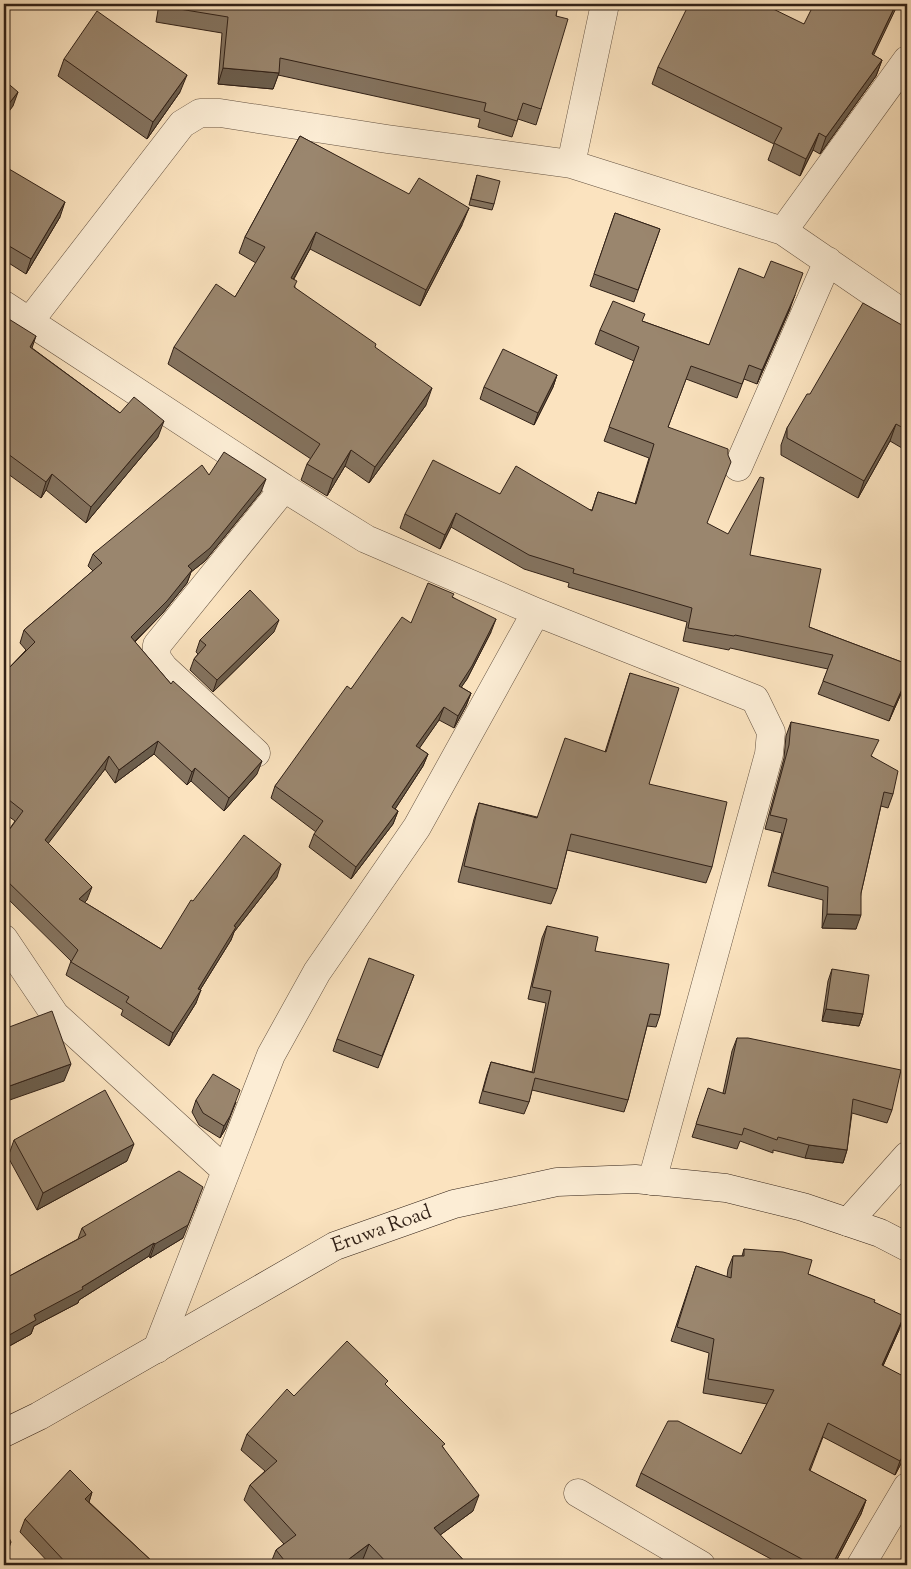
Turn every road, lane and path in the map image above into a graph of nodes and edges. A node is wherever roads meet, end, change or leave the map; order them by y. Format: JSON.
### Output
{"nodes":[{"id":1,"x":605,"y":4,"type":"edge"},
{"id":2,"x":907,"y":60,"type":"edge"},
{"id":3,"x":571,"y":164,"type":"junction"},
{"id":4,"x":783,"y":231,"type":"junction"},
{"id":5,"x":828,"y":261,"type":"junction"},
{"id":6,"x":4,"y":305,"type":"edge"},
{"id":7,"x":907,"y":316,"type":"edge"},
{"id":8,"x":29,"y":322,"type":"junction"},
{"id":9,"x":738,"y":466,"type":"dead end"},
{"id":10,"x":284,"y":488,"type":"junction"},
{"id":11,"x":536,"y":612,"type":"junction"},
{"id":12,"x":256,"y":753,"type":"edge"},
{"id":13,"x":4,"y":939,"type":"edge"},
{"id":14,"x":907,"y":1156,"type":"edge"},
{"id":15,"x":226,"y":1171,"type":"junction"},
{"id":16,"x":652,"y":1181,"type":"junction"},
{"id":17,"x":848,"y":1222,"type":"junction"},
{"id":18,"x":907,"y":1247,"type":"edge"},
{"id":19,"x":157,"y":1348,"type":"junction"},
{"id":20,"x":4,"y":1433,"type":"edge"},
{"id":21,"x":907,"y":1487,"type":"edge"},
{"id":22,"x":578,"y":1493,"type":"dead end"},
{"id":23,"x":701,"y":1565,"type":"edge"},
{"id":24,"x":861,"y":1565,"type":"edge"}],
"edges":[{"from":1,"to":3,"type":"street"},
{"from":2,"to":4,"type":"street"},
{"from":3,"to":4,"type":"street"},
{"from":3,"to":8,"type":"street"},
{"from":4,"to":5,"type":"street"},
{"from":5,"to":7,"type":"street"},
{"from":5,"to":9,"type":"street"},
{"from":6,"to":8,"type":"street"},
{"from":8,"to":10,"type":"street"},
{"from":10,"to":11,"type":"street"},
{"from":10,"to":12,"type":"street"},
{"from":11,"to":15,"type":"street"},
{"from":11,"to":16,"type":"street"},
{"from":13,"to":15,"type":"street"},
{"from":14,"to":17,"type":"street"},
{"from":15,"to":19,"type":"street"},
{"from":16,"to":17,"type":"street","name":"Eruwa Road"},
{"from":16,"to":19,"type":"street","name":"Eruwa Road"},
{"from":17,"to":18,"type":"street","name":"Eruwa Road"},
{"from":19,"to":20,"type":"street","name":"Eruwa Road"},
{"from":21,"to":24,"type":"street"},
{"from":22,"to":23,"type":"street"}]}
